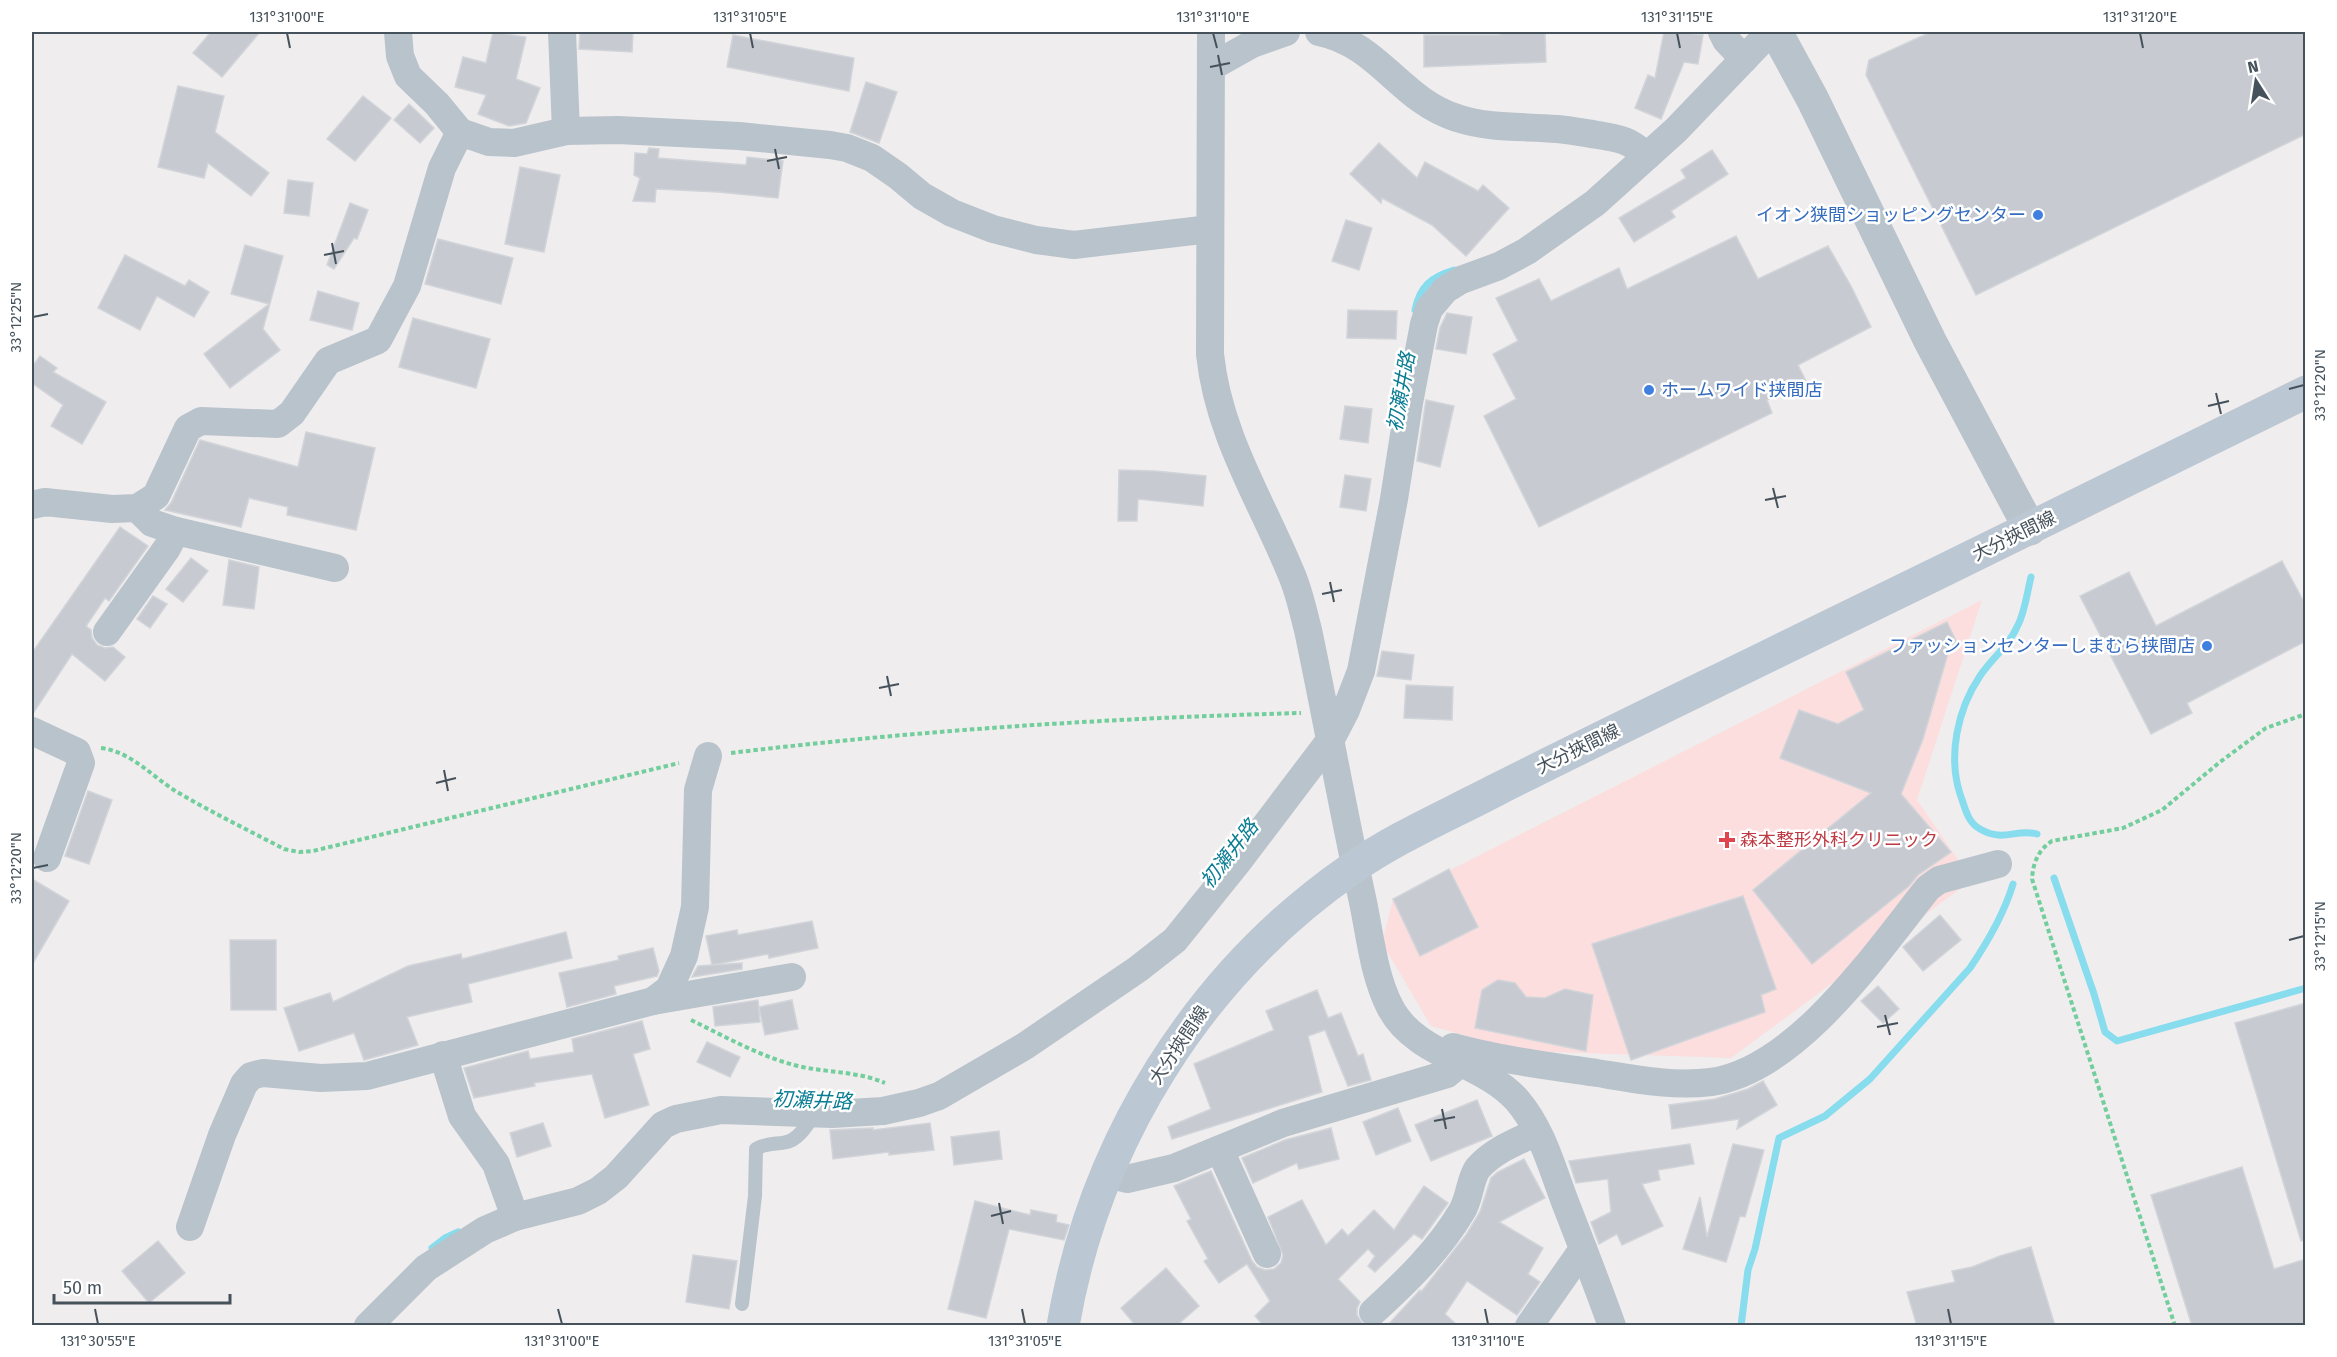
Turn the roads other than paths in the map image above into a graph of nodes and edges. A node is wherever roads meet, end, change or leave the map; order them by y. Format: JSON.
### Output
{"nodes":[{"id":1,"x":398,"y":32,"type":"edge"},
{"id":2,"x":562,"y":32,"type":"edge"},
{"id":3,"x":1211,"y":32,"type":"edge"},
{"id":4,"x":1286,"y":32,"type":"edge"},
{"id":5,"x":1319,"y":32,"type":"edge"},
{"id":6,"x":1722,"y":32,"type":"edge"},
{"id":7,"x":1770,"y":32,"type":"edge"},
{"id":8,"x":1776,"y":32,"type":"edge"},
{"id":9,"x":1744,"y":59,"type":"junction"},
{"id":10,"x":1211,"y":67,"type":"junction"},
{"id":11,"x":566,"y":131,"type":"junction"},
{"id":12,"x":460,"y":132,"type":"junction"},
{"id":13,"x":1647,"y":156,"type":"junction"},
{"id":14,"x":1210,"y":229,"type":"junction"},
{"id":15,"x":2306,"y":392,"type":"edge"},
{"id":16,"x":32,"y":505,"type":"edge"},
{"id":17,"x":137,"y":508,"type":"junction"},
{"id":18,"x":2030,"y":529,"type":"junction"},
{"id":19,"x":176,"y":531,"type":"junction"},
{"id":20,"x":335,"y":568,"type":"dead end"},
{"id":21,"x":107,"y":632,"type":"dead end"},
{"id":22,"x":1328,"y":725,"type":"junction"},
{"id":23,"x":32,"y":731,"type":"edge"},
{"id":24,"x":708,"y":756,"type":"dead end"},
{"id":25,"x":47,"y":858,"type":"dead end"},
{"id":26,"x":1998,"y":864,"type":"dead end"},
{"id":27,"x":1355,"y":866,"type":"junction"},
{"id":28,"x":792,"y":977,"type":"dead end"},
{"id":29,"x":653,"y":1001,"type":"junction"},
{"id":30,"x":1414,"y":1035,"type":"junction"},
{"id":31,"x":443,"y":1055,"type":"junction"},
{"id":32,"x":1461,"y":1063,"type":"junction"},
{"id":33,"x":814,"y":1114,"type":"junction"},
{"id":34,"x":1537,"y":1132,"type":"junction"},
{"id":35,"x":1220,"y":1150,"type":"junction"},
{"id":36,"x":1108,"y":1174,"type":"junction"},
{"id":37,"x":515,"y":1217,"type":"junction"},
{"id":38,"x":190,"y":1227,"type":"dead end"},
{"id":39,"x":1583,"y":1249,"type":"junction"},
{"id":40,"x":1267,"y":1254,"type":"dead end"},
{"id":41,"x":742,"y":1304,"type":"dead end"},
{"id":42,"x":1373,"y":1312,"type":"dead end"},
{"id":43,"x":368,"y":1326,"type":"edge"},
{"id":44,"x":1064,"y":1326,"type":"edge"},
{"id":45,"x":1528,"y":1326,"type":"edge"},
{"id":46,"x":1612,"y":1326,"type":"edge"}],
"edges":[{"from":1,"to":12,"type":"street"},
{"from":2,"to":11,"type":"street"},
{"from":3,"to":10,"type":"street"},
{"from":4,"to":10,"type":"street"},
{"from":5,"to":13,"type":"street"},
{"from":6,"to":9,"type":"street"},
{"from":7,"to":9,"type":"street"},
{"from":8,"to":18,"type":"street"},
{"from":9,"to":13,"type":"street"},
{"from":10,"to":14,"type":"street"},
{"from":11,"to":12,"type":"street"},
{"from":11,"to":14,"type":"street"},
{"from":12,"to":17,"type":"street"},
{"from":13,"to":22,"type":"street"},
{"from":14,"to":22,"type":"street"},
{"from":15,"to":18,"type":"main road","name":"大分挾間線"},
{"from":16,"to":17,"type":"street"},
{"from":17,"to":19,"type":"street"},
{"from":18,"to":27,"type":"main road","name":"大分挾間線"},
{"from":19,"to":20,"type":"street"},
{"from":19,"to":21,"type":"street"},
{"from":22,"to":27,"type":"street"},
{"from":22,"to":33,"type":"street"},
{"from":23,"to":25,"type":"street"},
{"from":24,"to":29,"type":"street"},
{"from":26,"to":30,"type":"street"},
{"from":27,"to":30,"type":"street"},
{"from":27,"to":36,"type":"main road","name":"大分挾間線"},
{"from":28,"to":29,"type":"street"},
{"from":29,"to":31,"type":"street"},
{"from":30,"to":32,"type":"street"},
{"from":31,"to":37,"type":"street"},
{"from":31,"to":38,"type":"street"},
{"from":32,"to":34,"type":"street"},
{"from":32,"to":35,"type":"street"},
{"from":33,"to":37,"type":"street"},
{"from":33,"to":41,"type":"lane"},
{"from":34,"to":39,"type":"street"},
{"from":34,"to":42,"type":"street"},
{"from":35,"to":36,"type":"street"},
{"from":35,"to":40,"type":"street"},
{"from":36,"to":44,"type":"main road","name":"大分挾間線"},
{"from":37,"to":43,"type":"street"},
{"from":39,"to":45,"type":"street"},
{"from":39,"to":46,"type":"street"}]}
